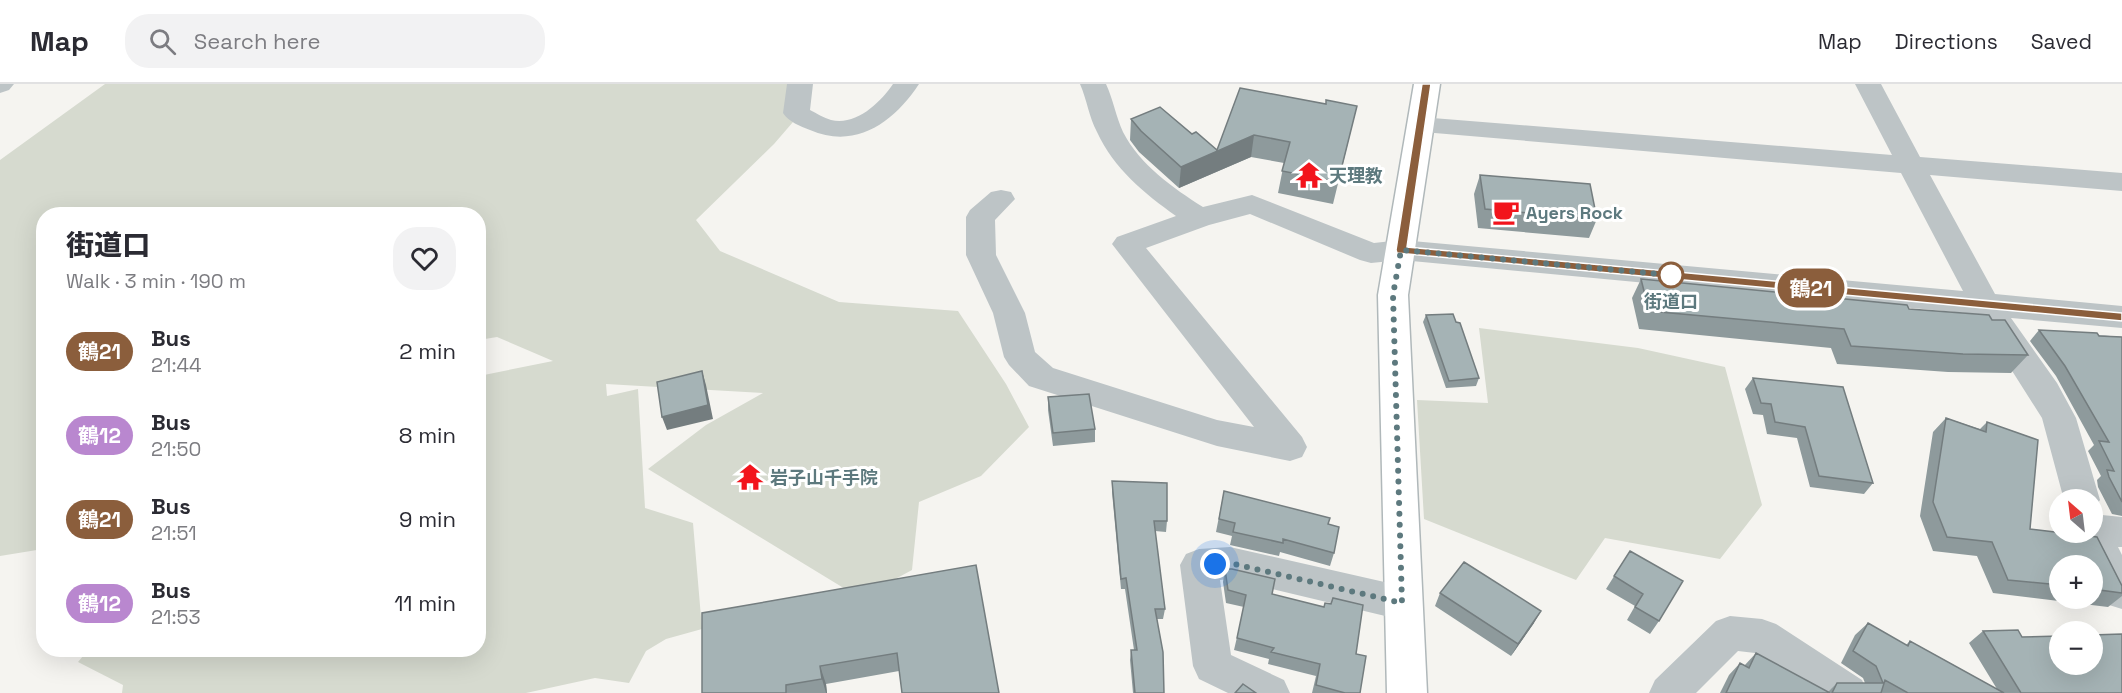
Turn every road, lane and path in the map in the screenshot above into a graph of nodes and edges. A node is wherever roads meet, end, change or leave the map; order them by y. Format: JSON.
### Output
{"nodes":[{"id":1,"x":800,"y":84,"type":"edge"},
{"id":2,"x":906,"y":84,"type":"edge"},
{"id":3,"x":1093,"y":84,"type":"edge"},
{"id":4,"x":1427,"y":84,"type":"edge"},
{"id":5,"x":1868,"y":84,"type":"edge"},
{"id":6,"x":1420,"y":125,"type":"junction"},
{"id":7,"x":1911,"y":165,"type":"junction"},
{"id":8,"x":2122,"y":182,"type":"edge"},
{"id":9,"x":1001,"y":199,"type":"dead end"},
{"id":10,"x":1199,"y":218,"type":"junction"},
{"id":11,"x":1401,"y":250,"type":"junction"},
{"id":12,"x":1985,"y":304,"type":"junction"},
{"id":13,"x":2122,"y":317,"type":"edge"},
{"id":14,"x":2079,"y":489,"type":"edge"},
{"id":15,"x":2103,"y":531,"type":"edge"},
{"id":16,"x":2122,"y":532,"type":"edge"},
{"id":17,"x":2098,"y":543,"type":"edge"},
{"id":18,"x":2122,"y":593,"type":"edge"},
{"id":19,"x":1402,"y":603,"type":"junction"},
{"id":20,"x":1270,"y":693,"type":"edge"},
{"id":21,"x":1407,"y":693,"type":"edge"},
{"id":22,"x":1669,"y":693,"type":"edge"},
{"id":23,"x":1848,"y":693,"type":"edge"}],
"edges":[{"from":1,"to":2,"type":"street"},
{"from":3,"to":10,"type":"street"},
{"from":4,"to":6,"type":"main road"},
{"from":5,"to":7,"type":"street"},
{"from":6,"to":7,"type":"street"},
{"from":6,"to":11,"type":"main road"},
{"from":7,"to":8,"type":"street"},
{"from":7,"to":12,"type":"street"},
{"from":9,"to":10,"type":"street"},
{"from":10,"to":11,"type":"street"},
{"from":11,"to":12,"type":"street"},
{"from":11,"to":19,"type":"main road"},
{"from":12,"to":13,"type":"street"},
{"from":12,"to":14,"type":"street"},
{"from":15,"to":16,"type":"street"},
{"from":17,"to":18,"type":"street"},
{"from":19,"to":20,"type":"street"},
{"from":19,"to":21,"type":"main road"},
{"from":22,"to":23,"type":"street"}]}
